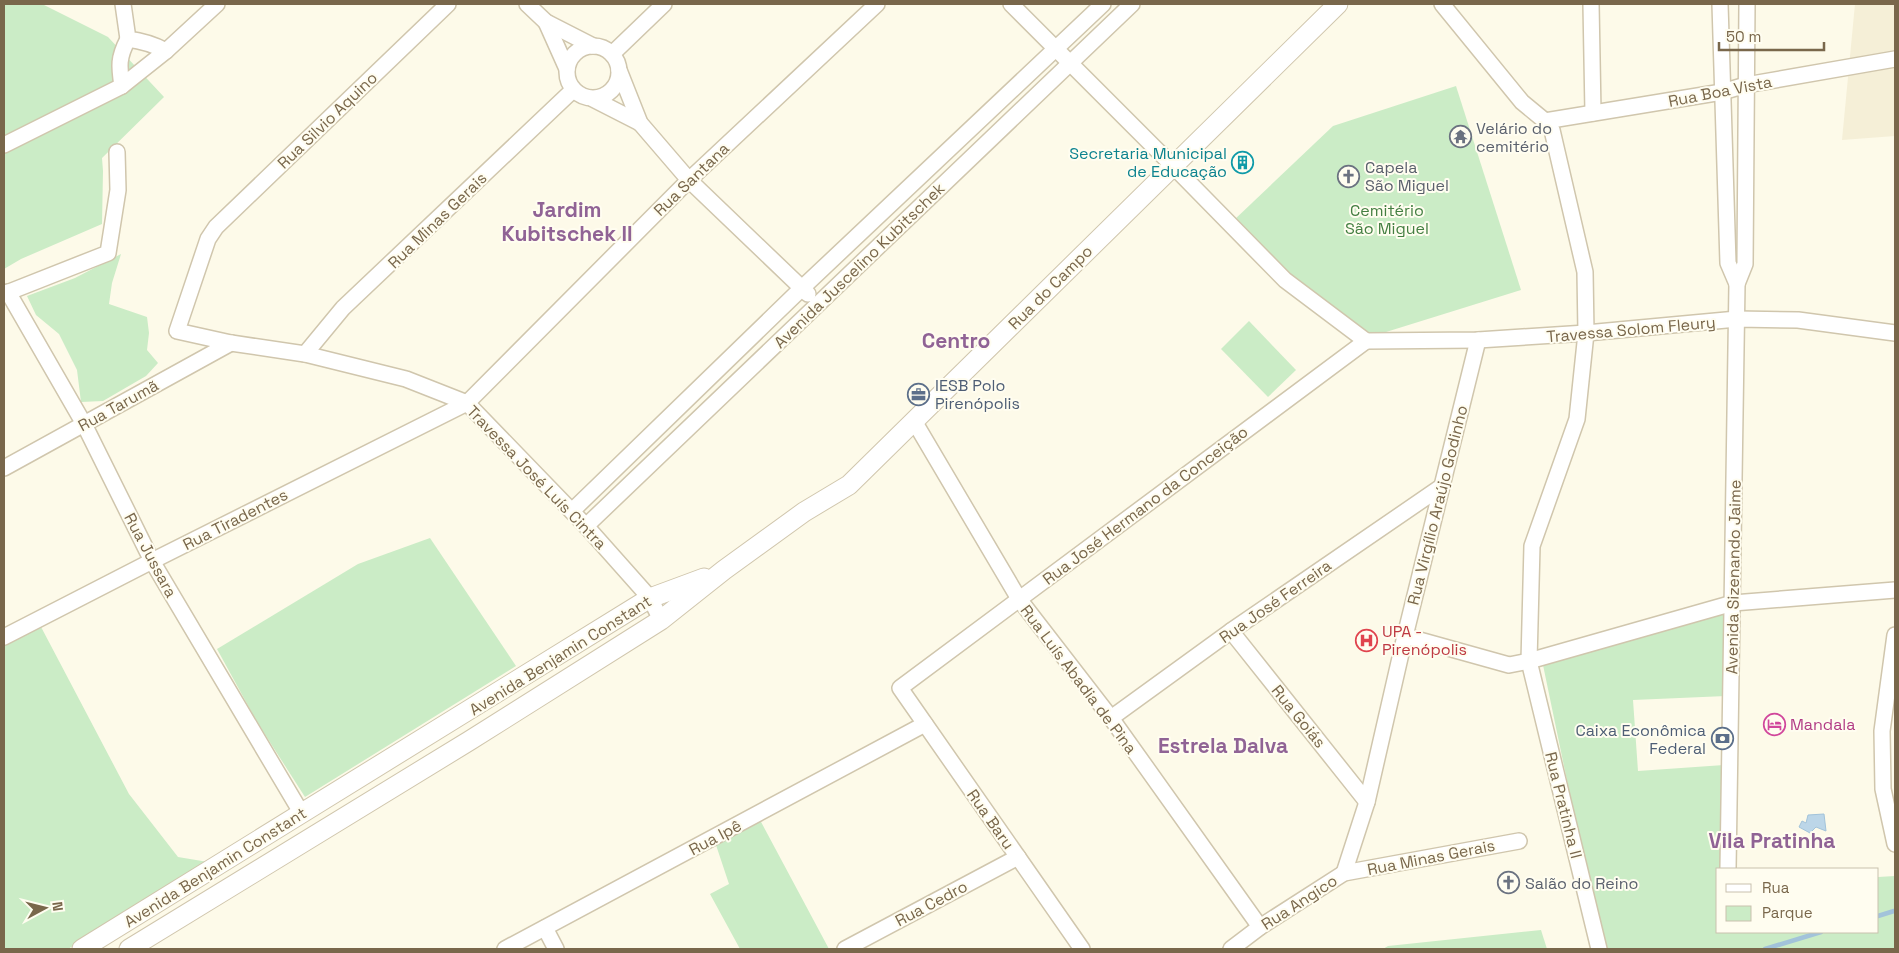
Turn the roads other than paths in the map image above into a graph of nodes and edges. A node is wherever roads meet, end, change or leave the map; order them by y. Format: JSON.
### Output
{"nodes":[{"id":1,"x":123,"y":4,"type":"edge"},
{"id":2,"x":217,"y":4,"type":"edge"},
{"id":3,"x":448,"y":4,"type":"edge"},
{"id":4,"x":527,"y":4,"type":"edge"},
{"id":5,"x":664,"y":4,"type":"edge"},
{"id":6,"x":877,"y":4,"type":"edge"},
{"id":7,"x":1011,"y":4,"type":"edge"},
{"id":8,"x":1104,"y":4,"type":"edge"},
{"id":9,"x":1132,"y":4,"type":"edge"},
{"id":10,"x":1338,"y":4,"type":"edge"},
{"id":11,"x":1442,"y":4,"type":"edge"},
{"id":12,"x":1591,"y":4,"type":"edge"},
{"id":13,"x":1720,"y":4,"type":"edge"},
{"id":14,"x":1747,"y":4,"type":"edge"},
{"id":15,"x":546,"y":22,"type":"junction"},
{"id":16,"x":128,"y":40,"type":"junction"},
{"id":17,"x":593,"y":46,"type":"junction"},
{"id":18,"x":1056,"y":49,"type":"junction"},
{"id":19,"x":166,"y":51,"type":"junction"},
{"id":20,"x":612,"y":54,"type":"junction"},
{"id":21,"x":1895,"y":59,"type":"edge"},
{"id":22,"x":1069,"y":63,"type":"junction"},
{"id":23,"x":567,"y":69,"type":"junction"},
{"id":24,"x":619,"y":70,"type":"junction"},
{"id":25,"x":1746,"y":85,"type":"junction"},
{"id":26,"x":122,"y":86,"type":"junction"},
{"id":27,"x":573,"y":90,"type":"junction"},
{"id":28,"x":1722,"y":92,"type":"junction"},
{"id":29,"x":593,"y":99,"type":"junction"},
{"id":30,"x":1593,"y":113,"type":"junction"},
{"id":31,"x":1545,"y":121,"type":"junction"},
{"id":32,"x":640,"y":123,"type":"junction"},
{"id":33,"x":4,"y":145,"type":"edge"},
{"id":34,"x":117,"y":152,"type":"dead end"},
{"id":35,"x":1174,"y":166,"type":"junction"},
{"id":36,"x":689,"y":180,"type":"junction"},
{"id":37,"x":1737,"y":284,"type":"junction"},
{"id":38,"x":802,"y":288,"type":"junction"},
{"id":39,"x":6,"y":293,"type":"edge"},
{"id":40,"x":818,"y":304,"type":"junction"},
{"id":41,"x":1737,"y":319,"type":"junction"},
{"id":42,"x":178,"y":331,"type":"joint"},
{"id":43,"x":1586,"y":333,"type":"junction"},
{"id":44,"x":1895,"y":333,"type":"edge"},
{"id":45,"x":1478,"y":340,"type":"junction"},
{"id":46,"x":1366,"y":341,"type":"junction"},
{"id":47,"x":231,"y":343,"type":"junction"},
{"id":48,"x":305,"y":354,"type":"junction"},
{"id":49,"x":721,"y":367,"type":"junction"},
{"id":50,"x":736,"y":382,"type":"junction"},
{"id":51,"x":467,"y":403,"type":"junction"},
{"id":52,"x":914,"y":421,"type":"junction"},
{"id":53,"x":84,"y":424,"type":"junction"},
{"id":54,"x":4,"y":468,"type":"edge"},
{"id":55,"x":1441,"y":487,"type":"junction"},
{"id":56,"x":572,"y":511,"type":"junction"},
{"id":57,"x":586,"y":526,"type":"junction"},
{"id":58,"x":152,"y":560,"type":"junction"},
{"id":59,"x":724,"y":570,"type":"junction"},
{"id":60,"x":1895,"y":590,"type":"edge"},
{"id":61,"x":650,"y":598,"type":"junction"},
{"id":62,"x":1019,"y":600,"type":"junction"},
{"id":63,"x":1732,"y":603,"type":"junction"},
{"id":64,"x":661,"y":620,"type":"junction"},
{"id":65,"x":1231,"y":631,"type":"junction"},
{"id":66,"x":1895,"y":635,"type":"edge"},
{"id":67,"x":1405,"y":636,"type":"junction"},
{"id":68,"x":4,"y":637,"type":"edge"},
{"id":69,"x":1528,"y":661,"type":"junction"},
{"id":70,"x":900,"y":688,"type":"joint"},
{"id":71,"x":1111,"y":718,"type":"junction"},
{"id":72,"x":455,"y":719,"type":"junction"},
{"id":73,"x":926,"y":724,"type":"junction"},
{"id":74,"x":469,"y":741,"type":"junction"},
{"id":75,"x":1367,"y":802,"type":"junction"},
{"id":76,"x":302,"y":814,"type":"junction"},
{"id":77,"x":1519,"y":841,"type":"dead end"},
{"id":78,"x":1895,"y":844,"type":"edge"},
{"id":79,"x":1018,"y":857,"type":"junction"},
{"id":80,"x":1728,"y":868,"type":"edge"},
{"id":81,"x":1344,"y":873,"type":"junction"},
{"id":82,"x":1260,"y":927,"type":"junction"},
{"id":83,"x":545,"y":928,"type":"junction"},
{"id":84,"x":82,"y":949,"type":"edge"},
{"id":85,"x":129,"y":949,"type":"edge"},
{"id":86,"x":505,"y":949,"type":"edge"},
{"id":87,"x":556,"y":949,"type":"edge"},
{"id":88,"x":845,"y":949,"type":"edge"},
{"id":89,"x":1082,"y":949,"type":"edge"},
{"id":90,"x":1231,"y":949,"type":"edge"},
{"id":91,"x":1599,"y":949,"type":"edge"}],
"edges":[{"from":1,"to":16,"type":"street"},
{"from":2,"to":19,"type":"street"},
{"from":3,"to":42,"type":"street","name":"Rua Silvio Aquino"},
{"from":4,"to":15,"type":"street"},
{"from":5,"to":20,"type":"street"},
{"from":6,"to":36,"type":"street","name":"Rua Santana"},
{"from":7,"to":18,"type":"street"},
{"from":8,"to":18,"type":"street","name":"Avenida Juscelino Kubitschek"},
{"from":9,"to":22,"type":"street","name":"Avenida Juscelino Kubitschek"},
{"from":10,"to":35,"type":"street","name":"Rua do Campo"},
{"from":11,"to":31,"type":"street"},
{"from":12,"to":30,"type":"street"},
{"from":13,"to":28,"type":"street","name":"Avenida Sizenando Jaime"},
{"from":14,"to":25,"type":"street","name":"Avenida Sizenando Jaime"},
{"from":15,"to":17,"type":"street"},
{"from":15,"to":23,"type":"street"},
{"from":16,"to":19,"type":"street"},
{"from":16,"to":26,"type":"street"},
{"from":17,"to":20,"type":"street"},
{"from":17,"to":23,"type":"street"},
{"from":18,"to":22,"type":"street"},
{"from":18,"to":38,"type":"street","name":"Avenida Juscelino Kubitschek"},
{"from":19,"to":26,"type":"street"},
{"from":20,"to":24,"type":"street"},
{"from":21,"to":25,"type":"street","name":"Rua Boa Vista"},
{"from":22,"to":35,"type":"street"},
{"from":22,"to":40,"type":"street","name":"Avenida Juscelino Kubitschek"},
{"from":23,"to":27,"type":"street"},
{"from":24,"to":29,"type":"street"},
{"from":24,"to":32,"type":"street"},
{"from":25,"to":28,"type":"street","name":"Rua Boa Vista"},
{"from":25,"to":37,"type":"street","name":"Avenida Sizenando Jaime"},
{"from":26,"to":33,"type":"street"},
{"from":27,"to":29,"type":"street"},
{"from":27,"to":48,"type":"street","name":"Rua Minas Gerais"},
{"from":28,"to":30,"type":"street","name":"Rua Boa Vista"},
{"from":28,"to":37,"type":"street","name":"Avenida Sizenando Jaime"},
{"from":29,"to":32,"type":"street"},
{"from":30,"to":31,"type":"street","name":"Rua Boa Vista"},
{"from":31,"to":43,"type":"street","name":"Rua Pratinha II"},
{"from":32,"to":36,"type":"street"},
{"from":34,"to":39,"type":"street"},
{"from":35,"to":46,"type":"street"},
{"from":35,"to":52,"type":"street","name":"Rua do Campo"},
{"from":36,"to":38,"type":"street"},
{"from":36,"to":51,"type":"street","name":"Rua Santana"},
{"from":37,"to":41,"type":"street","name":"Avenida Sizenando Jaime"},
{"from":38,"to":40,"type":"street"},
{"from":38,"to":49,"type":"street","name":"Avenida Juscelino Kubitschek"},
{"from":39,"to":53,"type":"street","name":"Rua Jussara"},
{"from":40,"to":50,"type":"street","name":"Avenida Juscelino Kubitschek"},
{"from":41,"to":43,"type":"street","name":"Travessa Solom Fleury"},
{"from":41,"to":44,"type":"street","name":"Travessa Solom Fleury"},
{"from":41,"to":63,"type":"street","name":"Avenida Sizenando Jaime"},
{"from":42,"to":47,"type":"street","name":"Travessa José Luís Cintra"},
{"from":43,"to":45,"type":"street","name":"Travessa Solom Fleury"},
{"from":43,"to":69,"type":"street","name":"Rua Pratinha II"},
{"from":45,"to":46,"type":"street","name":"Travessa Solom Fleury"},
{"from":45,"to":55,"type":"street","name":"Rua Virgílio Araújo Godinho"},
{"from":46,"to":62,"type":"street","name":"Rua José Hermano da Conceição"},
{"from":47,"to":48,"type":"street","name":"Travessa José Luís Cintra"},
{"from":47,"to":53,"type":"street","name":"Rua Tarumã"},
{"from":48,"to":51,"type":"street","name":"Travessa José Luís Cintra"},
{"from":49,"to":50,"type":"street"},
{"from":49,"to":56,"type":"street","name":"Avenida Juscelino Kubitschek"},
{"from":50,"to":57,"type":"street","name":"Avenida Juscelino Kubitschek"},
{"from":51,"to":56,"type":"street","name":"Travessa José Luís Cintra"},
{"from":51,"to":58,"type":"street","name":"Rua Tiradentes"},
{"from":52,"to":59,"type":"street","name":"Rua do Campo"},
{"from":52,"to":62,"type":"street","name":"Rua Luís Abadia de Pina"},
{"from":53,"to":54,"type":"street","name":"Rua Tarumã"},
{"from":53,"to":58,"type":"street","name":"Rua Jussara"},
{"from":55,"to":65,"type":"street","name":"Rua José Ferreira"},
{"from":55,"to":67,"type":"street","name":"Rua Virgílio Araújo Godinho"},
{"from":56,"to":57,"type":"street","name":"Travessa José Luís Cintra"},
{"from":57,"to":61,"type":"street","name":"Travessa José Luís Cintra"},
{"from":58,"to":68,"type":"street","name":"Rua Tiradentes"},
{"from":58,"to":76,"type":"street","name":"Rua Jussara"},
{"from":59,"to":61,"type":"street","name":"Avenida Benjamin Constant"},
{"from":59,"to":64,"type":"street","name":"Avenida Benjamin Constant"},
{"from":60,"to":63,"type":"street"},
{"from":61,"to":64,"type":"street","name":"Travessa José Luís Cintra"},
{"from":61,"to":72,"type":"street","name":"Avenida Benjamin Constant"},
{"from":62,"to":70,"type":"street","name":"Rua José Hermano da Conceição"},
{"from":62,"to":71,"type":"street","name":"Rua Luís Abadia de Pina"},
{"from":63,"to":69,"type":"street"},
{"from":63,"to":80,"type":"street","name":"Avenida Sizenando Jaime"},
{"from":64,"to":74,"type":"street","name":"Avenida Benjamin Constant"},
{"from":65,"to":71,"type":"street","name":"Rua José Ferreira"},
{"from":65,"to":75,"type":"street","name":"Rua Goiás"},
{"from":66,"to":78,"type":"street"},
{"from":67,"to":69,"type":"street"},
{"from":67,"to":75,"type":"street","name":"Rua Virgílio Araújo Godinho"},
{"from":69,"to":91,"type":"street","name":"Rua Pratinha II"},
{"from":70,"to":73,"type":"street","name":"Rua Baru"},
{"from":71,"to":82,"type":"street","name":"Rua Luís Abadia de Pina"},
{"from":72,"to":74,"type":"street"},
{"from":72,"to":76,"type":"street","name":"Avenida Benjamin Constant"},
{"from":73,"to":79,"type":"street","name":"Rua Baru"},
{"from":73,"to":83,"type":"street","name":"Rua Ipê"},
{"from":74,"to":85,"type":"street","name":"Avenida Benjamin Constant"},
{"from":75,"to":81,"type":"street","name":"Rua Virgílio Araújo Godinho"},
{"from":76,"to":84,"type":"street","name":"Avenida Benjamin Constant"},
{"from":77,"to":81,"type":"street","name":"Rua Minas Gerais"},
{"from":79,"to":88,"type":"street","name":"Rua Cedro"},
{"from":79,"to":89,"type":"street","name":"Rua Baru"},
{"from":81,"to":82,"type":"street","name":"Rua Angico"},
{"from":82,"to":90,"type":"street","name":"Rua Angico"},
{"from":83,"to":86,"type":"street","name":"Rua Ipê"},
{"from":83,"to":87,"type":"street"}]}
